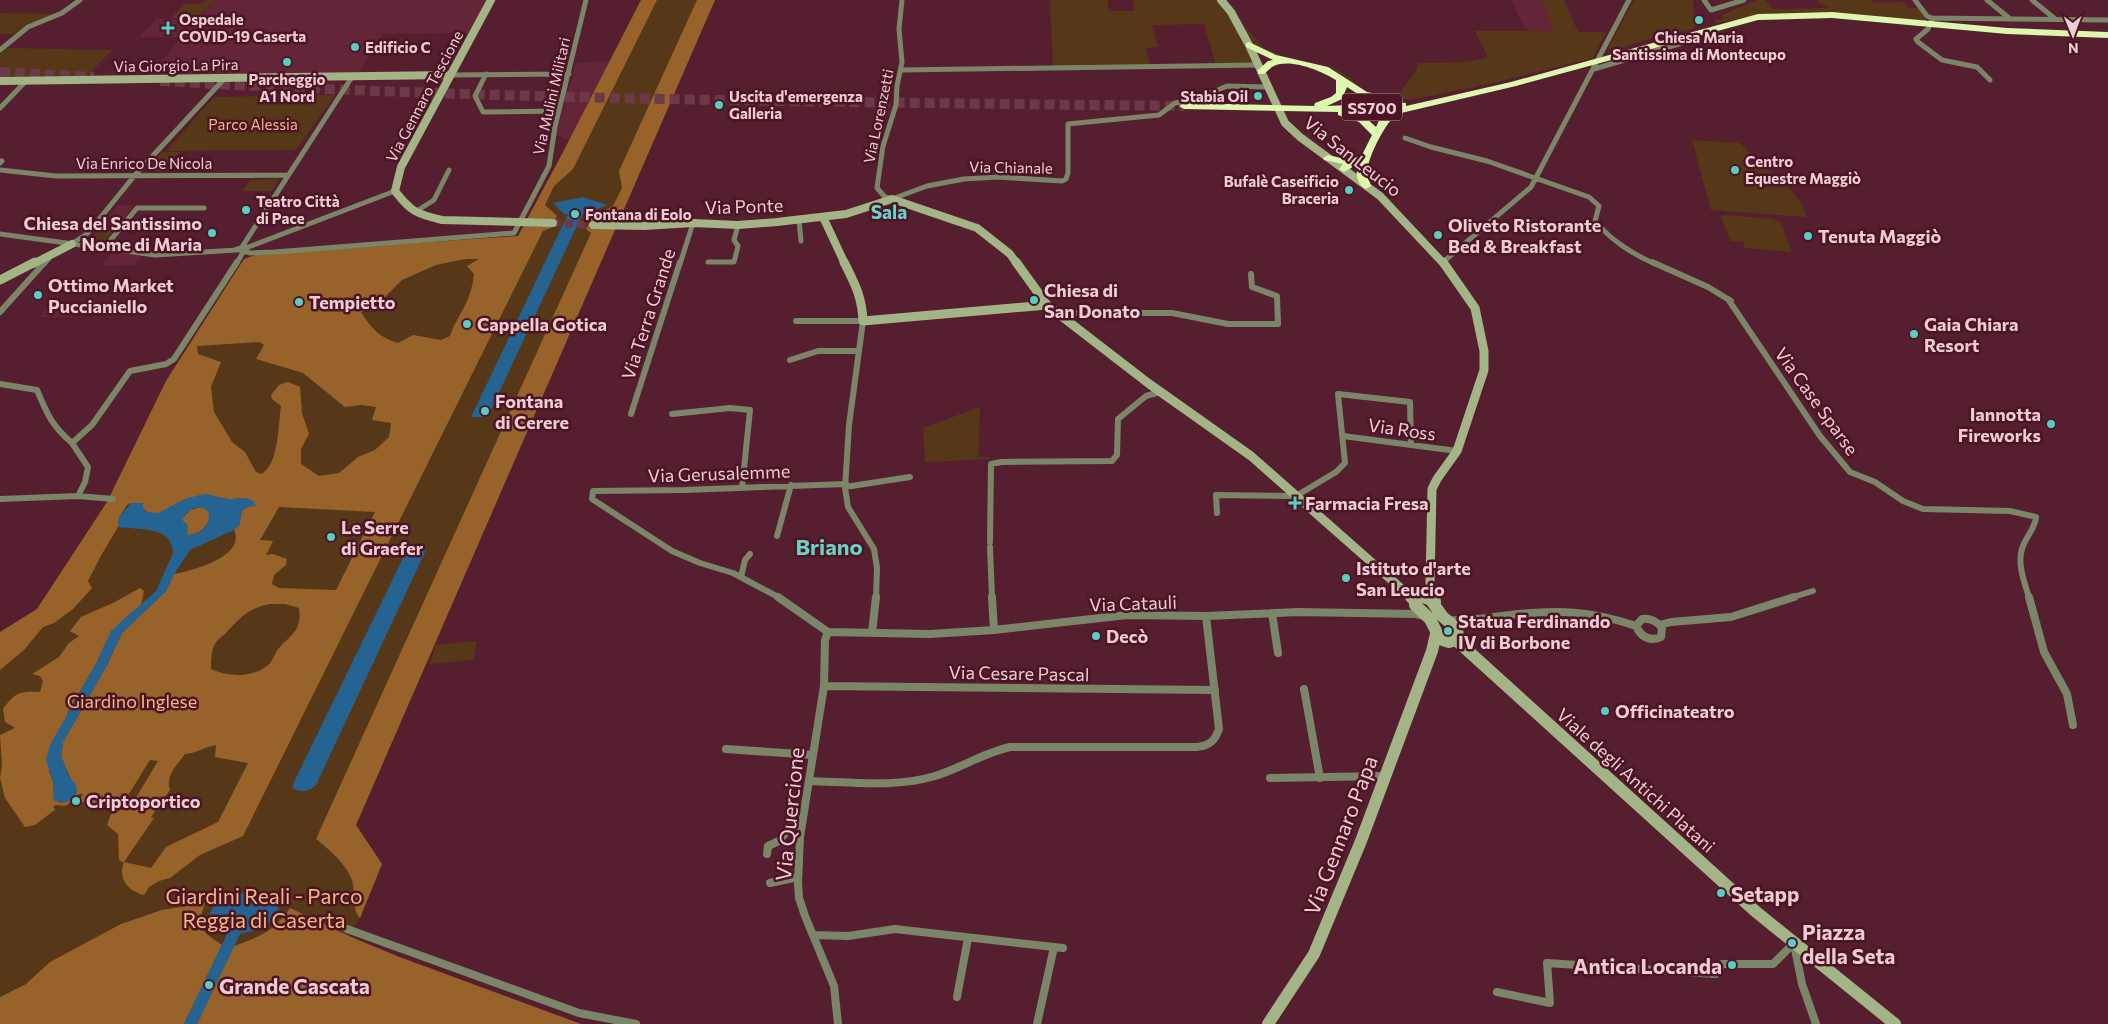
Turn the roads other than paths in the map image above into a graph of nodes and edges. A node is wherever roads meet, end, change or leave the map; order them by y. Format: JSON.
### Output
{"nodes":[{"id":1,"x":80,"y":0,"type":"edge"},
{"id":2,"x":491,"y":0,"type":"edge"},
{"id":3,"x":586,"y":0,"type":"edge"},
{"id":4,"x":902,"y":0,"type":"edge"},
{"id":5,"x":1221,"y":0,"type":"edge"},
{"id":6,"x":1629,"y":0,"type":"edge"},
{"id":7,"x":1704,"y":0,"type":"edge"},
{"id":8,"x":1744,"y":0,"type":"edge"},
{"id":9,"x":1914,"y":0,"type":"edge"},
{"id":10,"x":1987,"y":0,"type":"edge"},
{"id":11,"x":2032,"y":0,"type":"edge"},
{"id":12,"x":1932,"y":18,"type":"junction"},
{"id":13,"x":2054,"y":18,"type":"junction"},
{"id":14,"x":2009,"y":19,"type":"junction"},
{"id":15,"x":2108,"y":20,"type":"edge"},
{"id":16,"x":2108,"y":35,"type":"edge"},
{"id":17,"x":1689,"y":41,"type":"dead end"},
{"id":18,"x":1249,"y":45,"type":"junction"},
{"id":19,"x":0,"y":50,"type":"edge"},
{"id":20,"x":1272,"y":60,"type":"junction"},
{"id":21,"x":1258,"y":65,"type":"junction"},
{"id":22,"x":1594,"y":69,"type":"junction"},
{"id":23,"x":901,"y":70,"type":"junction"},
{"id":24,"x":486,"y":74,"type":"junction"},
{"id":25,"x":569,"y":74,"type":"junction"},
{"id":26,"x":450,"y":76,"type":"junction"},
{"id":27,"x":352,"y":77,"type":"junction"},
{"id":28,"x":1340,"y":78,"type":"junction"},
{"id":29,"x":224,"y":79,"type":"junction"},
{"id":30,"x":1990,"y":80,"type":"dead end"},
{"id":31,"x":0,"y":81,"type":"edge"},
{"id":32,"x":26,"y":81,"type":"junction"},
{"id":33,"x":1267,"y":86,"type":"junction"},
{"id":34,"x":1448,"y":98,"type":"junction"},
{"id":35,"x":1184,"y":106,"type":"tunnel mouth"},
{"id":36,"x":0,"y":108,"type":"edge"},
{"id":37,"x":1296,"y":109,"type":"junction"},
{"id":38,"x":559,"y":111,"type":"junction"},
{"id":39,"x":1377,"y":135,"type":"junction"},
{"id":40,"x":1406,"y":138,"type":"dead end"},
{"id":41,"x":1328,"y":158,"type":"joint"},
{"id":42,"x":1364,"y":162,"type":"junction"},
{"id":43,"x":1347,"y":166,"type":"junction"},
{"id":44,"x":0,"y":170,"type":"edge"},
{"id":45,"x":449,"y":170,"type":"dead end"},
{"id":46,"x":135,"y":175,"type":"junction"},
{"id":47,"x":288,"y":175,"type":"junction"},
{"id":48,"x":1535,"y":179,"type":"junction"},
{"id":49,"x":1366,"y":186,"type":"junction"},
{"id":50,"x":395,"y":191,"type":"junction"},
{"id":51,"x":892,"y":199,"type":"junction"},
{"id":52,"x":204,"y":208,"type":"dead end"},
{"id":53,"x":416,"y":212,"type":"junction"},
{"id":54,"x":823,"y":217,"type":"junction"},
{"id":55,"x":799,"y":220,"type":"junction"},
{"id":56,"x":519,"y":222,"type":"junction"},
{"id":57,"x":693,"y":223,"type":"junction"},
{"id":58,"x":553,"y":224,"type":"tunnel mouth"},
{"id":59,"x":594,"y":225,"type":"tunnel mouth"},
{"id":60,"x":738,"y":225,"type":"junction"},
{"id":61,"x":0,"y":234,"type":"edge"},
{"id":62,"x":801,"y":241,"type":"dead end"},
{"id":63,"x":72,"y":244,"type":"junction"},
{"id":64,"x":104,"y":248,"type":"junction"},
{"id":65,"x":242,"y":249,"type":"junction"},
{"id":66,"x":57,"y":250,"type":"junction"},
{"id":67,"x":708,"y":262,"type":"dead end"},
{"id":68,"x":1443,"y":262,"type":"junction"},
{"id":69,"x":1251,"y":274,"type":"dead end"},
{"id":70,"x":3,"y":276,"type":"edge"},
{"id":71,"x":1728,"y":299,"type":"junction"},
{"id":72,"x":1047,"y":305,"type":"junction"},
{"id":73,"x":1738,"y":305,"type":"dead end"},
{"id":74,"x":0,"y":312,"type":"edge"},
{"id":75,"x":1056,"y":312,"type":"junction"},
{"id":76,"x":796,"y":321,"type":"dead end"},
{"id":77,"x":863,"y":321,"type":"junction"},
{"id":78,"x":859,"y":351,"type":"junction"},
{"id":79,"x":790,"y":360,"type":"dead end"},
{"id":80,"x":1148,"y":383,"type":"junction"},
{"id":81,"x":0,"y":384,"type":"edge"},
{"id":82,"x":1160,"y":392,"type":"junction"},
{"id":83,"x":1146,"y":396,"type":"junction"},
{"id":84,"x":631,"y":414,"type":"dead end"},
{"id":85,"x":672,"y":414,"type":"dead end"},
{"id":86,"x":1343,"y":436,"type":"junction"},
{"id":87,"x":72,"y":443,"type":"junction"},
{"id":88,"x":1410,"y":445,"type":"junction"},
{"id":89,"x":1456,"y":452,"type":"junction"},
{"id":90,"x":910,"y":477,"type":"dead end"},
{"id":91,"x":791,"y":485,"type":"junction"},
{"id":92,"x":846,"y":485,"type":"junction"},
{"id":93,"x":742,"y":488,"type":"junction"},
{"id":94,"x":78,"y":496,"type":"junction"},
{"id":95,"x":1296,"y":496,"type":"junction"},
{"id":96,"x":0,"y":499,"type":"edge"},
{"id":97,"x":113,"y":499,"type":"dead end"},
{"id":98,"x":1217,"y":513,"type":"dead end"},
{"id":99,"x":777,"y":536,"type":"dead end"},
{"id":100,"x":750,"y":554,"type":"dead end"},
{"id":101,"x":741,"y":577,"type":"junction"},
{"id":102,"x":1430,"y":584,"type":"junction"},
{"id":103,"x":1813,"y":591,"type":"dead end"},
{"id":104,"x":1418,"y":601,"type":"junction"},
{"id":105,"x":1435,"y":602,"type":"junction"},
{"id":106,"x":1272,"y":613,"type":"junction"},
{"id":107,"x":1396,"y":613,"type":"junction"},
{"id":108,"x":1206,"y":616,"type":"junction"},
{"id":109,"x":1427,"y":616,"type":"junction"},
{"id":110,"x":1445,"y":619,"type":"junction"},
{"id":111,"x":1470,"y":620,"type":"junction"},
{"id":112,"x":1660,"y":625,"type":"junction"},
{"id":113,"x":1636,"y":626,"type":"junction"},
{"id":114,"x":994,"y":630,"type":"junction"},
{"id":115,"x":828,"y":632,"type":"junction"},
{"id":116,"x":872,"y":633,"type":"junction"},
{"id":117,"x":1436,"y":634,"type":"junction"},
{"id":118,"x":1454,"y":636,"type":"junction"},
{"id":119,"x":1432,"y":651,"type":"junction"},
{"id":120,"x":1278,"y":653,"type":"dead end"},
{"id":121,"x":824,"y":686,"type":"junction"},
{"id":122,"x":1304,"y":689,"type":"dead end"},
{"id":123,"x":1215,"y":690,"type":"junction"},
{"id":124,"x":2073,"y":726,"type":"dead end"},
{"id":125,"x":726,"y":749,"type":"dead end"},
{"id":126,"x":813,"y":755,"type":"junction"},
{"id":127,"x":1384,"y":776,"type":"junction"},
{"id":128,"x":1270,"y":778,"type":"dead end"},
{"id":129,"x":1320,"y":778,"type":"junction"},
{"id":130,"x":809,"y":781,"type":"junction"},
{"id":131,"x":801,"y":826,"type":"junction"},
{"id":132,"x":767,"y":854,"type":"dead end"},
{"id":133,"x":798,"y":877,"type":"junction"},
{"id":134,"x":770,"y":883,"type":"dead end"},
{"id":135,"x":347,"y":929,"type":"dead end"},
{"id":136,"x":814,"y":935,"type":"junction"},
{"id":137,"x":968,"y":938,"type":"junction"},
{"id":138,"x":1794,"y":943,"type":"junction"},
{"id":139,"x":1496,"y":992,"type":"dead end"},
{"id":140,"x":957,"y":997,"type":"dead end"},
{"id":141,"x":636,"y":1024,"type":"edge"},
{"id":142,"x":838,"y":1024,"type":"edge"},
{"id":143,"x":1037,"y":1024,"type":"edge"},
{"id":144,"x":1268,"y":1024,"type":"edge"},
{"id":145,"x":1816,"y":1024,"type":"edge"},
{"id":146,"x":1895,"y":1024,"type":"edge"}],
"edges":[{"from":1,"to":19,"type":"street"},
{"from":2,"to":26,"type":"street","name":"Via Gennaro Tescione"},
{"from":3,"to":25,"type":"street","name":"Via Mulini Militari"},
{"from":4,"to":23,"type":"street","name":"Via Lorenzetti"},
{"from":5,"to":18,"type":"street","name":"Via San Leucio"},
{"from":6,"to":22,"type":"street"},
{"from":7,"to":8,"type":"street"},
{"from":9,"to":12,"type":"street"},
{"from":10,"to":14,"type":"street"},
{"from":11,"to":13,"type":"street"},
{"from":12,"to":14,"type":"street"},
{"from":12,"to":30,"type":"street"},
{"from":13,"to":14,"type":"street"},
{"from":13,"to":15,"type":"street"},
{"from":16,"to":34,"type":"highway","number":"SS700"},
{"from":17,"to":22,"type":"street"},
{"from":18,"to":20,"type":"highway","number":"SS700"},
{"from":18,"to":21,"type":"street","name":"Via San Leucio"},
{"from":20,"to":21,"type":"highway"},
{"from":20,"to":28,"type":"highway","number":"SS700"},
{"from":21,"to":23,"type":"street"},
{"from":21,"to":33,"type":"street","name":"Via San Leucio"},
{"from":22,"to":48,"type":"street"},
{"from":23,"to":51,"type":"street","name":"Via Lorenzetti"},
{"from":24,"to":25,"type":"street"},
{"from":24,"to":26,"type":"street"},
{"from":24,"to":38,"type":"street"},
{"from":25,"to":38,"type":"street","name":"Via Mulini Militari"},
{"from":26,"to":27,"type":"street","name":"Via Giorgio La Pira"},
{"from":26,"to":50,"type":"street","name":"Via Gennaro Tescione"},
{"from":27,"to":29,"type":"street","name":"Via Giorgio La Pira"},
{"from":27,"to":47,"type":"street"},
{"from":28,"to":34,"type":"highway","number":"SS700"},
{"from":28,"to":37,"type":"highway","number":"SS700"},
{"from":29,"to":32,"type":"street","name":"Via Giorgio La Pira"},
{"from":29,"to":46,"type":"street"},
{"from":31,"to":32,"type":"street","name":"Via Giorgio La Pira"},
{"from":32,"to":36,"type":"street"},
{"from":33,"to":41,"type":"street","name":"Via San Leucio"},
{"from":33,"to":51,"type":"street","name":"Via Chianale"},
{"from":34,"to":37,"type":"highway","number":"SS700"},
{"from":34,"to":39,"type":"highway","number":"SS700"},
{"from":35,"to":37,"type":"highway","number":"SS700"},
{"from":37,"to":39,"type":"highway","number":"SS700"},
{"from":38,"to":56,"type":"street","name":"Via Mulini Militari"},
{"from":39,"to":42,"type":"highway","number":"SS700"},
{"from":40,"to":48,"type":"street"},
{"from":41,"to":43,"type":"highway"},
{"from":42,"to":43,"type":"highway"},
{"from":42,"to":49,"type":"highway"},
{"from":43,"to":49,"type":"street","name":"Via San Leucio"},
{"from":44,"to":46,"type":"street","name":"Via Enrico De Nicola"},
{"from":45,"to":53,"type":"street"},
{"from":46,"to":47,"type":"street","name":"Via Enrico De Nicola"},
{"from":46,"to":63,"type":"street"},
{"from":47,"to":65,"type":"street"},
{"from":48,"to":68,"type":"street"},
{"from":48,"to":71,"type":"street"},
{"from":49,"to":68,"type":"street","name":"Via San Leucio"},
{"from":50,"to":53,"type":"street"},
{"from":50,"to":65,"type":"street"},
{"from":51,"to":54,"type":"street","name":"Via Ponte"},
{"from":51,"to":72,"type":"street"},
{"from":52,"to":64,"type":"street"},
{"from":53,"to":56,"type":"street"},
{"from":54,"to":55,"type":"street","name":"Via Ponte"},
{"from":54,"to":77,"type":"street"},
{"from":55,"to":60,"type":"street","name":"Via Ponte"},
{"from":55,"to":62,"type":"street"},
{"from":56,"to":58,"type":"street"},
{"from":56,"to":65,"type":"street","name":"Via Mulini Militari"},
{"from":57,"to":59,"type":"street","name":"Via Ponte"},
{"from":57,"to":60,"type":"street","name":"Via Ponte"},
{"from":57,"to":84,"type":"street","name":"Via Terra Grande"},
{"from":60,"to":67,"type":"street"},
{"from":61,"to":63,"type":"street"},
{"from":63,"to":64,"type":"street"},
{"from":63,"to":66,"type":"street"},
{"from":64,"to":65,"type":"street"},
{"from":65,"to":87,"type":"street"},
{"from":66,"to":70,"type":"street"},
{"from":66,"to":74,"type":"street"},
{"from":68,"to":89,"type":"street","name":"Via San Leucio"},
{"from":69,"to":75,"type":"street"},
{"from":71,"to":73,"type":"street"},
{"from":71,"to":124,"type":"street","name":"Via Case Sparse"},
{"from":72,"to":75,"type":"street"},
{"from":72,"to":77,"type":"street"},
{"from":75,"to":80,"type":"street"},
{"from":76,"to":77,"type":"street"},
{"from":77,"to":78,"type":"street"},
{"from":78,"to":79,"type":"street"},
{"from":78,"to":92,"type":"street"},
{"from":80,"to":82,"type":"street"},
{"from":80,"to":83,"type":"street"},
{"from":81,"to":87,"type":"street"},
{"from":82,"to":83,"type":"street"},
{"from":82,"to":95,"type":"street"},
{"from":83,"to":114,"type":"street"},
{"from":85,"to":93,"type":"street"},
{"from":86,"to":88,"type":"street","name":"Via Ross"},
{"from":86,"to":88,"type":"street"},
{"from":86,"to":95,"type":"street"},
{"from":87,"to":94,"type":"street"},
{"from":88,"to":89,"type":"street","name":"Via Ross"},
{"from":89,"to":102,"type":"street","name":"Via San Leucio"},
{"from":90,"to":92,"type":"street","name":"Via Gerusalemme"},
{"from":91,"to":92,"type":"street","name":"Via Gerusalemme"},
{"from":91,"to":93,"type":"street","name":"Via Gerusalemme"},
{"from":91,"to":99,"type":"street"},
{"from":92,"to":116,"type":"street"},
{"from":93,"to":101,"type":"street","name":"Via Gerusalemme"},
{"from":94,"to":96,"type":"street"},
{"from":94,"to":97,"type":"street"},
{"from":95,"to":98,"type":"street"},
{"from":95,"to":104,"type":"street"},
{"from":100,"to":101,"type":"street"},
{"from":101,"to":115,"type":"street"},
{"from":102,"to":104,"type":"street","name":"Via San Leucio"},
{"from":102,"to":105,"type":"street","name":"Via San Leucio"},
{"from":103,"to":112,"type":"street"},
{"from":104,"to":105,"type":"street"},
{"from":104,"to":107,"type":"street","name":"Via Catauli"},
{"from":104,"to":109,"type":"street"},
{"from":105,"to":110,"type":"street","name":"Via San Leucio"},
{"from":106,"to":107,"type":"street","name":"Via Catauli"},
{"from":106,"to":108,"type":"street","name":"Via Catauli"},
{"from":106,"to":120,"type":"street"},
{"from":107,"to":109,"type":"street","name":"Via Catauli"},
{"from":108,"to":114,"type":"street","name":"Via Catauli"},
{"from":108,"to":123,"type":"street"},
{"from":109,"to":117,"type":"street"},
{"from":110,"to":111,"type":"street"},
{"from":110,"to":118,"type":"street"},
{"from":111,"to":113,"type":"street"},
{"from":111,"to":118,"type":"street"},
{"from":112,"to":113,"type":"street"},
{"from":112,"to":113,"type":"street"},
{"from":114,"to":116,"type":"street","name":"Via Catauli"},
{"from":115,"to":116,"type":"street","name":"Via Catauli"},
{"from":115,"to":121,"type":"street","name":"Via Quercione"},
{"from":117,"to":118,"type":"street"},
{"from":117,"to":119,"type":"street","name":"Via Gennaro Papa"},
{"from":118,"to":119,"type":"street"},
{"from":118,"to":138,"type":"street","name":"Viale degli Antichi Platani"},
{"from":119,"to":127,"type":"street","name":"Via Gennaro Papa"},
{"from":121,"to":123,"type":"street","name":"Via Cesare Pascal"},
{"from":121,"to":126,"type":"street","name":"Via Quercione"},
{"from":122,"to":129,"type":"street"},
{"from":123,"to":130,"type":"street"},
{"from":125,"to":126,"type":"street"},
{"from":126,"to":130,"type":"street","name":"Via Quercione"},
{"from":127,"to":129,"type":"street"},
{"from":127,"to":144,"type":"street","name":"Via Gennaro Papa"},
{"from":128,"to":129,"type":"street"},
{"from":130,"to":131,"type":"street","name":"Via Quercione"},
{"from":131,"to":132,"type":"street"},
{"from":131,"to":133,"type":"street","name":"Via Quercione"},
{"from":133,"to":134,"type":"street"},
{"from":133,"to":136,"type":"street","name":"Via Quercione"},
{"from":135,"to":141,"type":"street"},
{"from":136,"to":137,"type":"street"},
{"from":136,"to":142,"type":"street","name":"Via Quercione"},
{"from":137,"to":140,"type":"street"},
{"from":137,"to":143,"type":"street"},
{"from":138,"to":139,"type":"street"},
{"from":138,"to":145,"type":"street"},
{"from":138,"to":146,"type":"street","name":"Viale degli Antichi Platani"}]}
